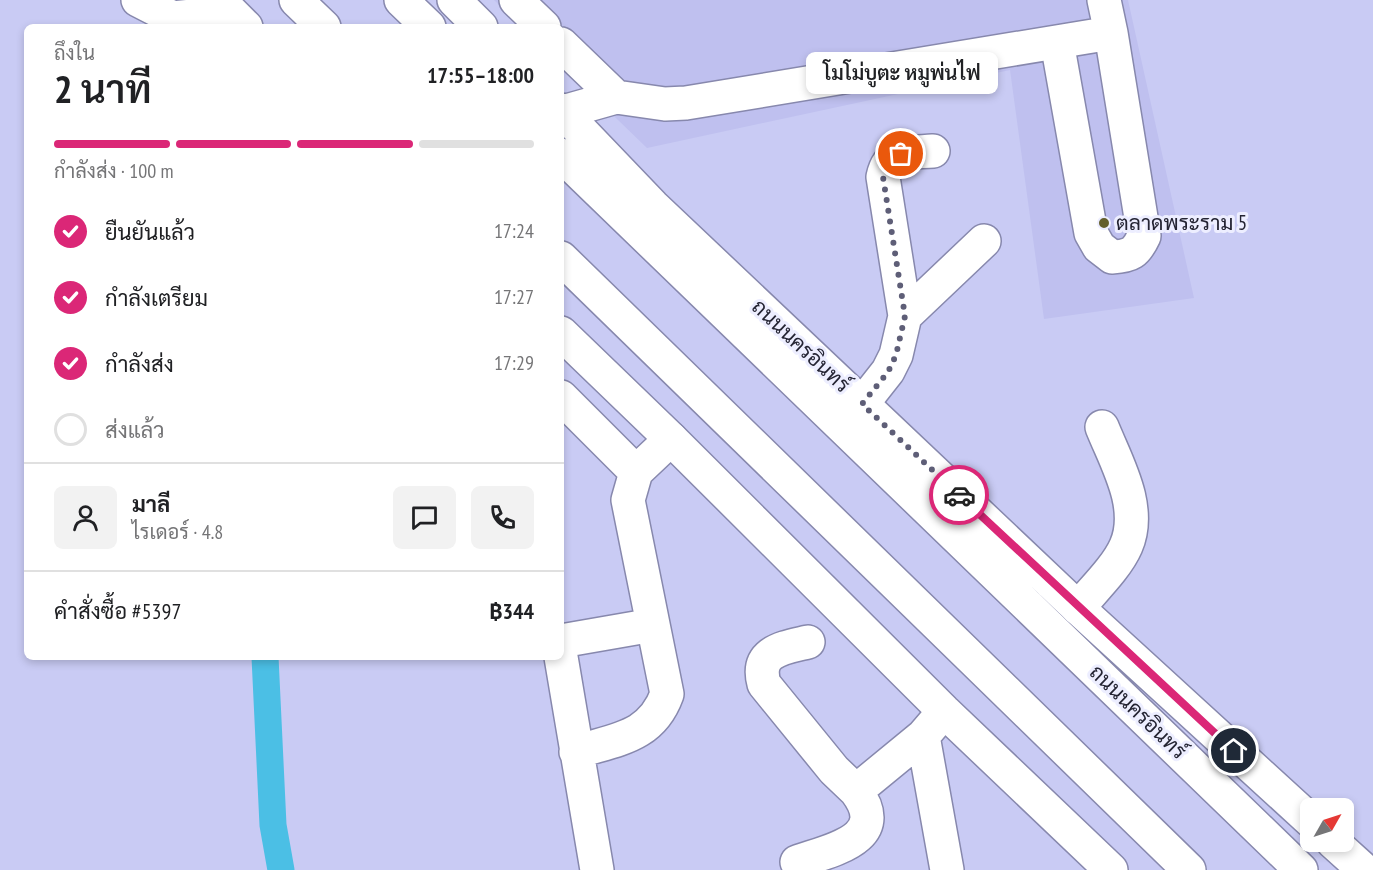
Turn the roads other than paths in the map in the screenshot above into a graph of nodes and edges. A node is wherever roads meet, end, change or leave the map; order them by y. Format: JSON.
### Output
{"nodes":[{"id":1,"x":138,"y":0,"type":"edge"},
{"id":2,"x":296,"y":0,"type":"edge"},
{"id":3,"x":401,"y":0,"type":"edge"},
{"id":4,"x":454,"y":0,"type":"edge"},
{"id":5,"x":516,"y":0,"type":"edge"},
{"id":6,"x":1104,"y":0,"type":"edge"},
{"id":7,"x":230,"y":11,"type":"edge"},
{"id":8,"x":321,"y":24,"type":"edge"},
{"id":9,"x":426,"y":24,"type":"edge"},
{"id":10,"x":477,"y":24,"type":"edge"},
{"id":11,"x":541,"y":24,"type":"edge"},
{"id":12,"x":1111,"y":33,"type":"junction"},
{"id":13,"x":1057,"y":42,"type":"junction"},
{"id":14,"x":564,"y":47,"type":"edge"},
{"id":15,"x":616,"y":98,"type":"junction"},
{"id":16,"x":564,"y":111,"type":"edge"},
{"id":17,"x":564,"y":113,"type":"edge"},
{"id":18,"x":933,"y":151,"type":"dead end"},
{"id":19,"x":564,"y":157,"type":"edge"},
{"id":20,"x":984,"y":241,"type":"dead end"},
{"id":21,"x":564,"y":261,"type":"edge"},
{"id":22,"x":905,"y":316,"type":"junction"},
{"id":23,"x":564,"y":336,"type":"edge"},
{"id":24,"x":564,"y":400,"type":"edge"},
{"id":25,"x":862,"y":404,"type":"junction"},
{"id":26,"x":1102,"y":427,"type":"dead end"},
{"id":27,"x":671,"y":439,"type":"junction"},
{"id":28,"x":636,"y":472,"type":"junction"},
{"id":29,"x":1078,"y":608,"type":"junction"},
{"id":30,"x":653,"y":625,"type":"junction"},
{"id":31,"x":564,"y":640,"type":"edge"},
{"id":32,"x":808,"y":642,"type":"dead end"},
{"id":33,"x":561,"y":660,"type":"edge"},
{"id":34,"x":944,"y":711,"type":"junction"},
{"id":35,"x":923,"y":736,"type":"junction"},
{"id":36,"x":576,"y":752,"type":"junction"},
{"id":37,"x":856,"y":791,"type":"junction"},
{"id":38,"x":1300,"y":811,"type":"edge"},
{"id":39,"x":1344,"y":852,"type":"edge"},
{"id":40,"x":797,"y":862,"type":"dead end"},
{"id":41,"x":597,"y":870,"type":"edge"},
{"id":42,"x":947,"y":870,"type":"edge"},
{"id":43,"x":1111,"y":870,"type":"edge"},
{"id":44,"x":1189,"y":870,"type":"edge"},
{"id":45,"x":1301,"y":870,"type":"edge"},
{"id":46,"x":1364,"y":870,"type":"edge"}],
"edges":[{"from":1,"to":7,"type":"main road"},
{"from":2,"to":8,"type":"main road"},
{"from":3,"to":9,"type":"main road"},
{"from":4,"to":10,"type":"main road"},
{"from":5,"to":11,"type":"main road"},
{"from":6,"to":12,"type":"main road"},
{"from":12,"to":13,"type":"main road"},
{"from":12,"to":13,"type":"main road"},
{"from":13,"to":15,"type":"main road"},
{"from":14,"to":15,"type":"main road"},
{"from":15,"to":16,"type":"main road"},
{"from":17,"to":25,"type":"main road","name":"ถนนนครอินทร์"},
{"from":18,"to":22,"type":"main road"},
{"from":19,"to":45,"type":"main road","name":"ถนนนครอินทร์"},
{"from":20,"to":22,"type":"main road"},
{"from":21,"to":44,"type":"main road"},
{"from":22,"to":25,"type":"main road"},
{"from":23,"to":27,"type":"main road"},
{"from":24,"to":28,"type":"main road"},
{"from":25,"to":29,"type":"main road","name":"ถนนนครอินทร์"},
{"from":26,"to":29,"type":"main road"},
{"from":27,"to":28,"type":"main road"},
{"from":27,"to":34,"type":"main road"},
{"from":28,"to":30,"type":"main road"},
{"from":29,"to":38,"type":"main road","name":"ถนนนครอินทร์"},
{"from":30,"to":31,"type":"main road"},
{"from":30,"to":36,"type":"main road"},
{"from":32,"to":37,"type":"main road"},
{"from":33,"to":36,"type":"main road"},
{"from":34,"to":35,"type":"main road"},
{"from":34,"to":43,"type":"main road"},
{"from":35,"to":37,"type":"main road"},
{"from":35,"to":42,"type":"main road"},
{"from":36,"to":41,"type":"main road"},
{"from":37,"to":40,"type":"main road"},
{"from":39,"to":46,"type":"main road"}]}
